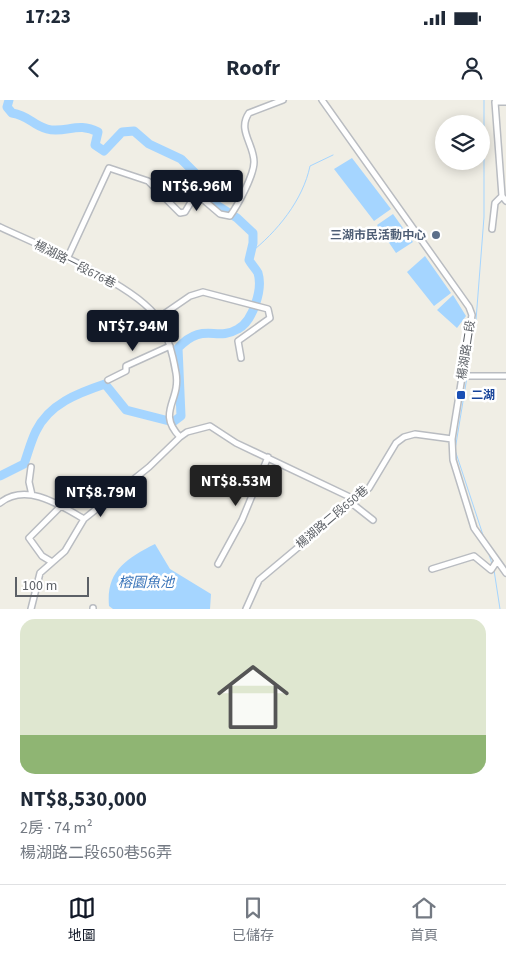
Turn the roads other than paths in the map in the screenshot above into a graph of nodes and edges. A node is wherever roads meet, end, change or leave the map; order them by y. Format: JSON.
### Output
{"nodes":[{"id":1,"x":283,"y":100,"type":"edge"},
{"id":2,"x":322,"y":100,"type":"edge"},
{"id":3,"x":506,"y":102,"type":"edge"},
{"id":4,"x":504,"y":199,"type":"edge"},
{"id":5,"x":0,"y":226,"type":"edge"},
{"id":6,"x":492,"y":230,"type":"dead end"},
{"id":7,"x":67,"y":259,"type":"junction"},
{"id":8,"x":158,"y":318,"type":"junction"},
{"id":9,"x":170,"y":346,"type":"junction"},
{"id":10,"x":241,"y":358,"type":"dead end"},
{"id":11,"x":461,"y":376,"type":"junction"},
{"id":12,"x":506,"y":376,"type":"edge"},
{"id":13,"x":108,"y":380,"type":"dead end"},
{"id":14,"x":180,"y":437,"type":"junction"},
{"id":15,"x":452,"y":439,"type":"junction"},
{"id":16,"x":268,"y":457,"type":"junction"},
{"id":17,"x":31,"y":467,"type":"dead end"},
{"id":18,"x":32,"y":495,"type":"junction"},
{"id":19,"x":354,"y":499,"type":"junction"},
{"id":20,"x":0,"y":503,"type":"edge"},
{"id":21,"x":61,"y":506,"type":"junction"},
{"id":22,"x":84,"y":519,"type":"junction"},
{"id":23,"x":373,"y":520,"type":"dead end"},
{"id":24,"x":497,"y":561,"type":"junction"},
{"id":25,"x":52,"y":562,"type":"junction"},
{"id":26,"x":218,"y":564,"type":"dead end"},
{"id":27,"x":432,"y":569,"type":"dead end"},
{"id":28,"x":506,"y":572,"type":"edge"},
{"id":29,"x":31,"y":609,"type":"edge"},
{"id":30,"x":246,"y":609,"type":"edge"}],
"edges":[{"from":1,"to":7,"type":"street"},
{"from":2,"to":11,"type":"street","name":"楊湖路二段"},
{"from":3,"to":4,"type":"street"},
{"from":4,"to":6,"type":"street"},
{"from":5,"to":7,"type":"street","name":"楊湖路一段676巷"},
{"from":7,"to":8,"type":"street","name":"楊湖路一段676巷"},
{"from":8,"to":9,"type":"street","name":"楊湖路一段676巷"},
{"from":8,"to":10,"type":"street"},
{"from":9,"to":13,"type":"street"},
{"from":9,"to":14,"type":"street","name":"楊湖路一段676巷"},
{"from":11,"to":12,"type":"street"},
{"from":11,"to":15,"type":"street","name":"楊湖路二段"},
{"from":14,"to":16,"type":"street"},
{"from":14,"to":22,"type":"street"},
{"from":15,"to":19,"type":"street","name":"楊湖路二段650巷"},
{"from":15,"to":24,"type":"street","name":"楊湖路二段"},
{"from":16,"to":19,"type":"street"},
{"from":16,"to":26,"type":"street"},
{"from":17,"to":18,"type":"street"},
{"from":18,"to":20,"type":"street"},
{"from":18,"to":21,"type":"street"},
{"from":19,"to":23,"type":"street"},
{"from":19,"to":30,"type":"street","name":"楊湖路二段650巷"},
{"from":21,"to":22,"type":"street"},
{"from":21,"to":25,"type":"street"},
{"from":22,"to":25,"type":"street"},
{"from":24,"to":27,"type":"street"},
{"from":24,"to":28,"type":"street","name":"楊湖路二段"},
{"from":25,"to":29,"type":"street"}]}
